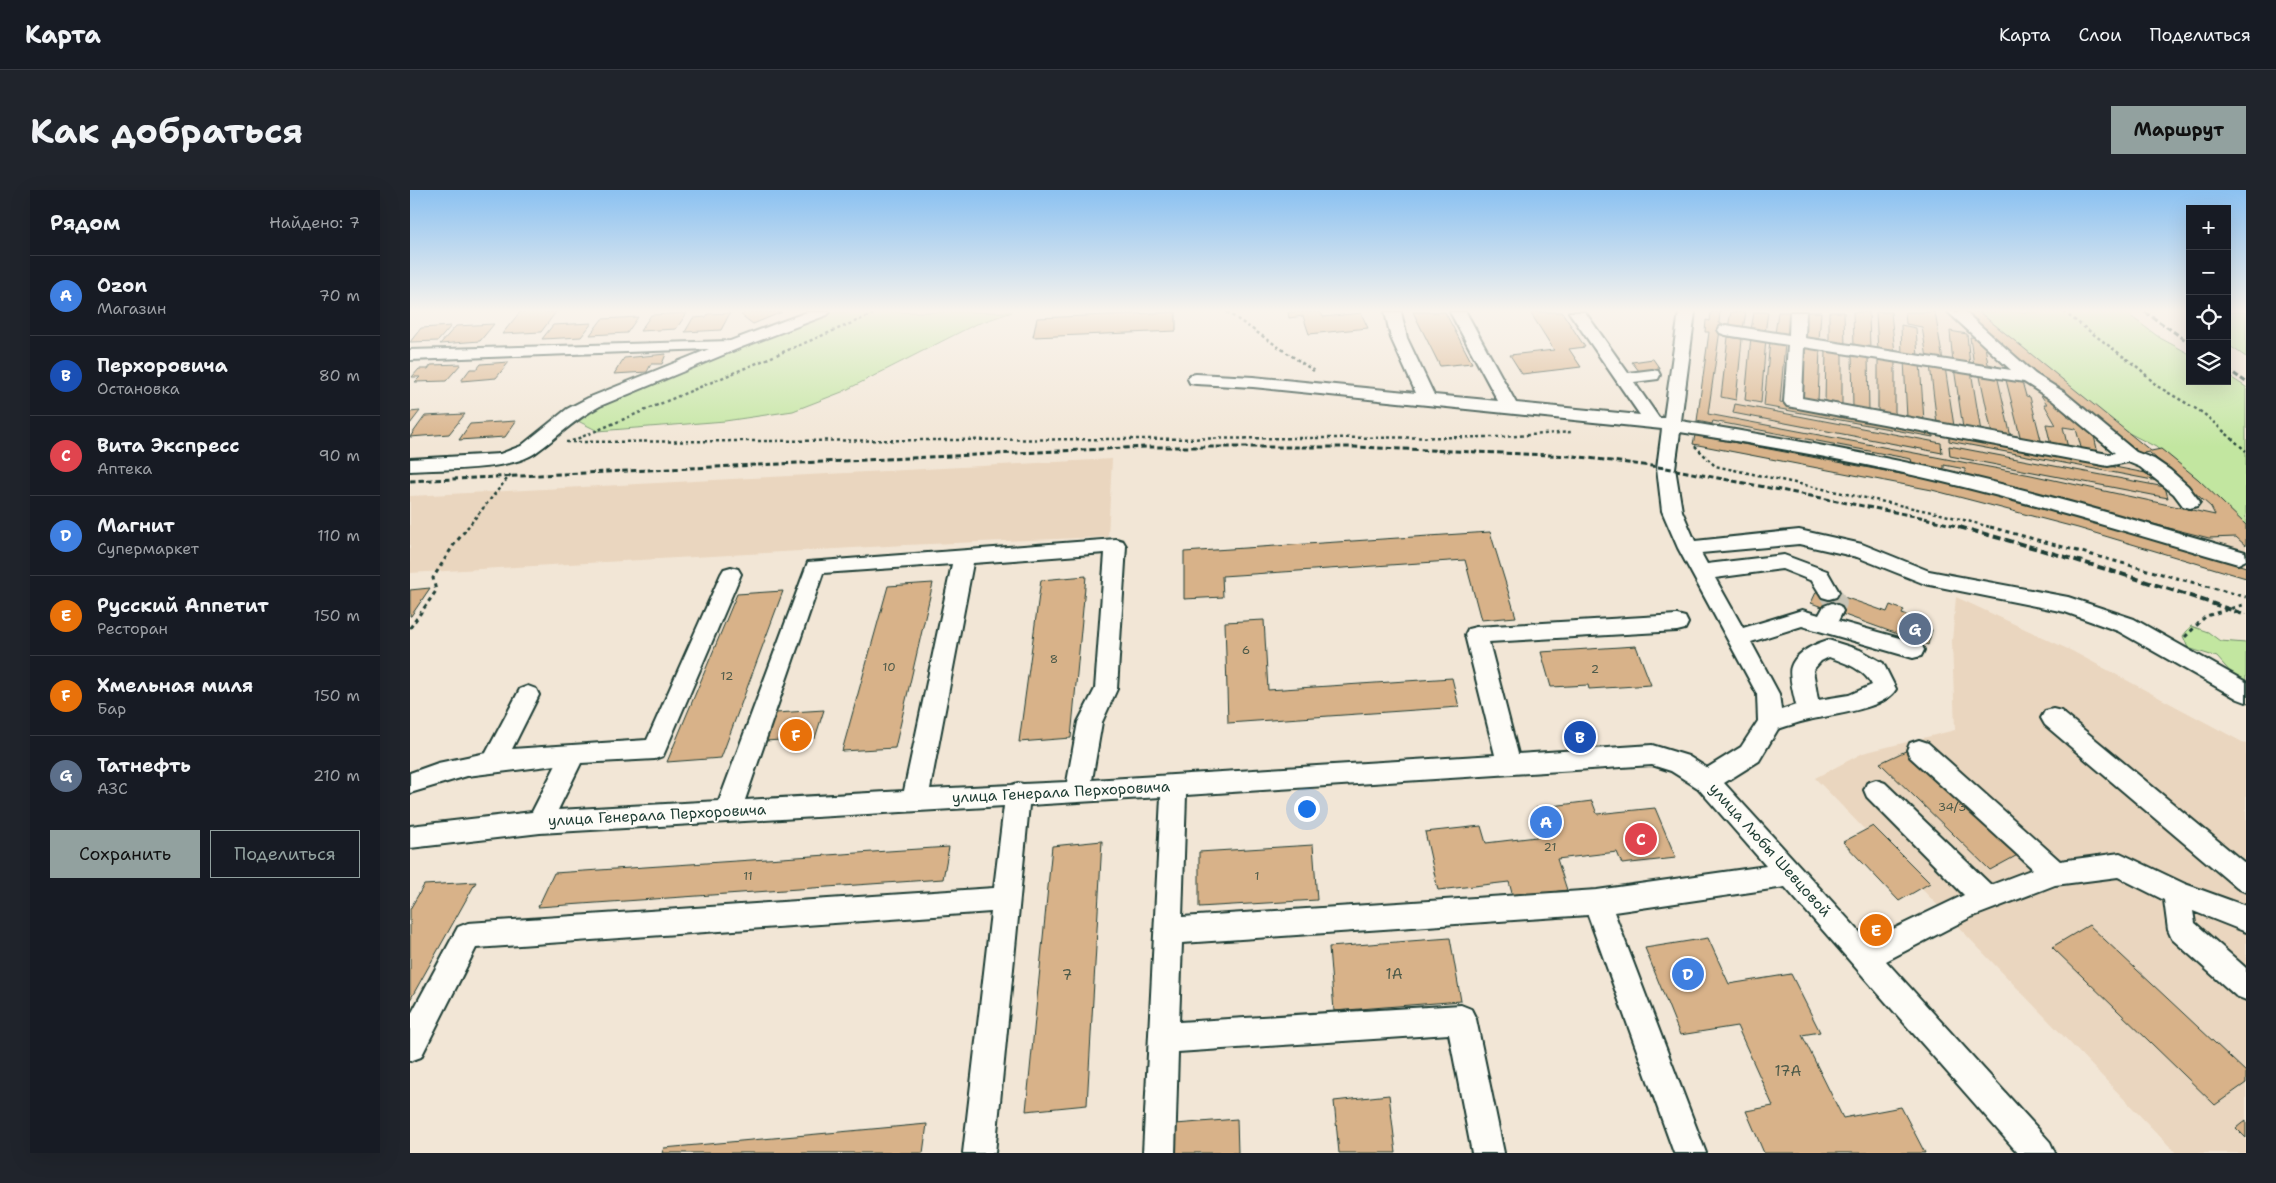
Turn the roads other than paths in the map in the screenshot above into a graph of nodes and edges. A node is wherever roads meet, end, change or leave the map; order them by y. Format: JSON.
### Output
{"nodes":[{"id":1,"x":705,"y":357,"type":"edge"},
{"id":2,"x":1407,"y":357,"type":"edge"},
{"id":3,"x":1483,"y":357,"type":"edge"},
{"id":4,"x":1608,"y":357,"type":"edge"},
{"id":5,"x":1682,"y":357,"type":"edge"},
{"id":6,"x":1795,"y":357,"type":"edge"},
{"id":7,"x":1900,"y":357,"type":"edge"},
{"id":8,"x":2006,"y":357,"type":"edge"},
{"id":9,"x":1652,"y":375,"type":"dead end"},
{"id":10,"x":2029,"y":378,"type":"junction"},
{"id":11,"x":1196,"y":379,"type":"dead end"},
{"id":12,"x":1623,"y":379,"type":"junction"},
{"id":13,"x":1426,"y":399,"type":"junction"},
{"id":14,"x":1511,"y":409,"type":"junction"},
{"id":15,"x":1653,"y":422,"type":"junction"},
{"id":16,"x":1674,"y":425,"type":"junction"},
{"id":17,"x":2130,"y":456,"type":"junction"},
{"id":18,"x":410,"y":465,"type":"edge"},
{"id":19,"x":2190,"y":502,"type":"dead end"},
{"id":20,"x":1688,"y":548,"type":"junction"},
{"id":21,"x":964,"y":557,"type":"junction"},
{"id":22,"x":2238,"y":557,"type":"dead end"},
{"id":23,"x":1703,"y":572,"type":"junction"},
{"id":24,"x":731,"y":574,"type":"dead end"},
{"id":25,"x":1828,"y":609,"type":"junction"},
{"id":26,"x":1677,"y":623,"type":"dead end"},
{"id":27,"x":1738,"y":638,"type":"junction"},
{"id":28,"x":1913,"y":650,"type":"dead end"},
{"id":29,"x":2246,"y":693,"type":"edge"},
{"id":30,"x":528,"y":695,"type":"dead end"},
{"id":31,"x":1808,"y":711,"type":"dead end"},
{"id":32,"x":2053,"y":718,"type":"dead end"},
{"id":33,"x":1770,"y":722,"type":"junction"},
{"id":34,"x":1919,"y":750,"type":"dead end"},
{"id":35,"x":573,"y":755,"type":"junction"},
{"id":36,"x":494,"y":761,"type":"junction"},
{"id":37,"x":1509,"y":764,"type":"junction"},
{"id":38,"x":1707,"y":781,"type":"junction"},
{"id":39,"x":410,"y":783,"type":"edge"},
{"id":40,"x":1174,"y":786,"type":"junction"},
{"id":41,"x":1078,"y":790,"type":"junction"},
{"id":42,"x":1876,"y":790,"type":"dead end"},
{"id":43,"x":1018,"y":793,"type":"junction"},
{"id":44,"x":915,"y":800,"type":"junction"},
{"id":45,"x":728,"y":811,"type":"junction"},
{"id":46,"x":540,"y":822,"type":"junction"},
{"id":47,"x":410,"y":837,"type":"edge"},
{"id":48,"x":2055,"y":873,"type":"junction"},
{"id":49,"x":1792,"y":874,"type":"junction"},
{"id":50,"x":2246,"y":880,"type":"edge"},
{"id":51,"x":2176,"y":894,"type":"junction"},
{"id":52,"x":1007,"y":899,"type":"junction"},
{"id":53,"x":1987,"y":899,"type":"junction"},
{"id":54,"x":1597,"y":902,"type":"junction"},
{"id":55,"x":2246,"y":918,"type":"edge"},
{"id":56,"x":1168,"y":931,"type":"junction"},
{"id":57,"x":1866,"y":957,"type":"junction"},
{"id":58,"x":2246,"y":986,"type":"edge"},
{"id":59,"x":1164,"y":1038,"type":"junction"},
{"id":60,"x":410,"y":1046,"type":"edge"},
{"id":61,"x":979,"y":1153,"type":"edge"},
{"id":62,"x":1159,"y":1153,"type":"edge"},
{"id":63,"x":1488,"y":1153,"type":"edge"},
{"id":64,"x":1690,"y":1153,"type":"edge"},
{"id":65,"x":2039,"y":1153,"type":"edge"}],
"edges":[{"from":1,"to":18,"type":"street"},
{"from":2,"to":13,"type":"street"},
{"from":3,"to":14,"type":"street"},
{"from":4,"to":12,"type":"street"},
{"from":5,"to":16,"type":"street"},
{"from":6,"to":17,"type":"street"},
{"from":7,"to":10,"type":"street"},
{"from":8,"to":10,"type":"street"},
{"from":9,"to":12,"type":"street"},
{"from":10,"to":17,"type":"street"},
{"from":11,"to":13,"type":"street"},
{"from":12,"to":15,"type":"street"},
{"from":13,"to":14,"type":"street"},
{"from":14,"to":15,"type":"street"},
{"from":15,"to":16,"type":"street"},
{"from":16,"to":20,"type":"street"},
{"from":16,"to":22,"type":"street"},
{"from":17,"to":19,"type":"street"},
{"from":20,"to":23,"type":"street"},
{"from":20,"to":29,"type":"street"},
{"from":21,"to":41,"type":"street"},
{"from":21,"to":44,"type":"street"},
{"from":21,"to":45,"type":"street"},
{"from":23,"to":25,"type":"street"},
{"from":23,"to":27,"type":"street"},
{"from":24,"to":35,"type":"street"},
{"from":25,"to":27,"type":"street"},
{"from":25,"to":28,"type":"street"},
{"from":26,"to":37,"type":"street"},
{"from":27,"to":33,"type":"street"},
{"from":30,"to":36,"type":"street"},
{"from":31,"to":33,"type":"street"},
{"from":32,"to":50,"type":"street"},
{"from":33,"to":38,"type":"street","name":"улица Любы Шевцовой"},
{"from":34,"to":48,"type":"street"},
{"from":35,"to":36,"type":"street"},
{"from":35,"to":46,"type":"street"},
{"from":36,"to":39,"type":"street"},
{"from":37,"to":38,"type":"street","name":"улица Генерала Перхоровича"},
{"from":37,"to":40,"type":"street","name":"улица Генерала Перхоровича"},
{"from":38,"to":49,"type":"street","name":"улица Любы Шевцовой"},
{"from":40,"to":41,"type":"street","name":"улица Генерала Перхоровича"},
{"from":40,"to":56,"type":"street"},
{"from":41,"to":43,"type":"street","name":"улица Генерала Перхоровича"},
{"from":42,"to":53,"type":"street"},
{"from":43,"to":44,"type":"street","name":"улица Генерала Перхоровича"},
{"from":43,"to":52,"type":"street"},
{"from":44,"to":45,"type":"street","name":"улица Генерала Перхоровича"},
{"from":45,"to":46,"type":"street","name":"улица Генерала Перхоровича"},
{"from":46,"to":47,"type":"street","name":"улица Генерала Перхоровича"},
{"from":48,"to":51,"type":"street"},
{"from":48,"to":53,"type":"street"},
{"from":49,"to":54,"type":"street"},
{"from":49,"to":57,"type":"street","name":"улица Любы Шевцовой"},
{"from":51,"to":55,"type":"street"},
{"from":51,"to":58,"type":"street"},
{"from":52,"to":60,"type":"street"},
{"from":52,"to":61,"type":"street"},
{"from":53,"to":57,"type":"street"},
{"from":54,"to":56,"type":"street"},
{"from":54,"to":64,"type":"street"},
{"from":56,"to":59,"type":"street"},
{"from":57,"to":65,"type":"street","name":"улица Любы Шевцовой"},
{"from":59,"to":62,"type":"street"},
{"from":59,"to":63,"type":"street"}]}
